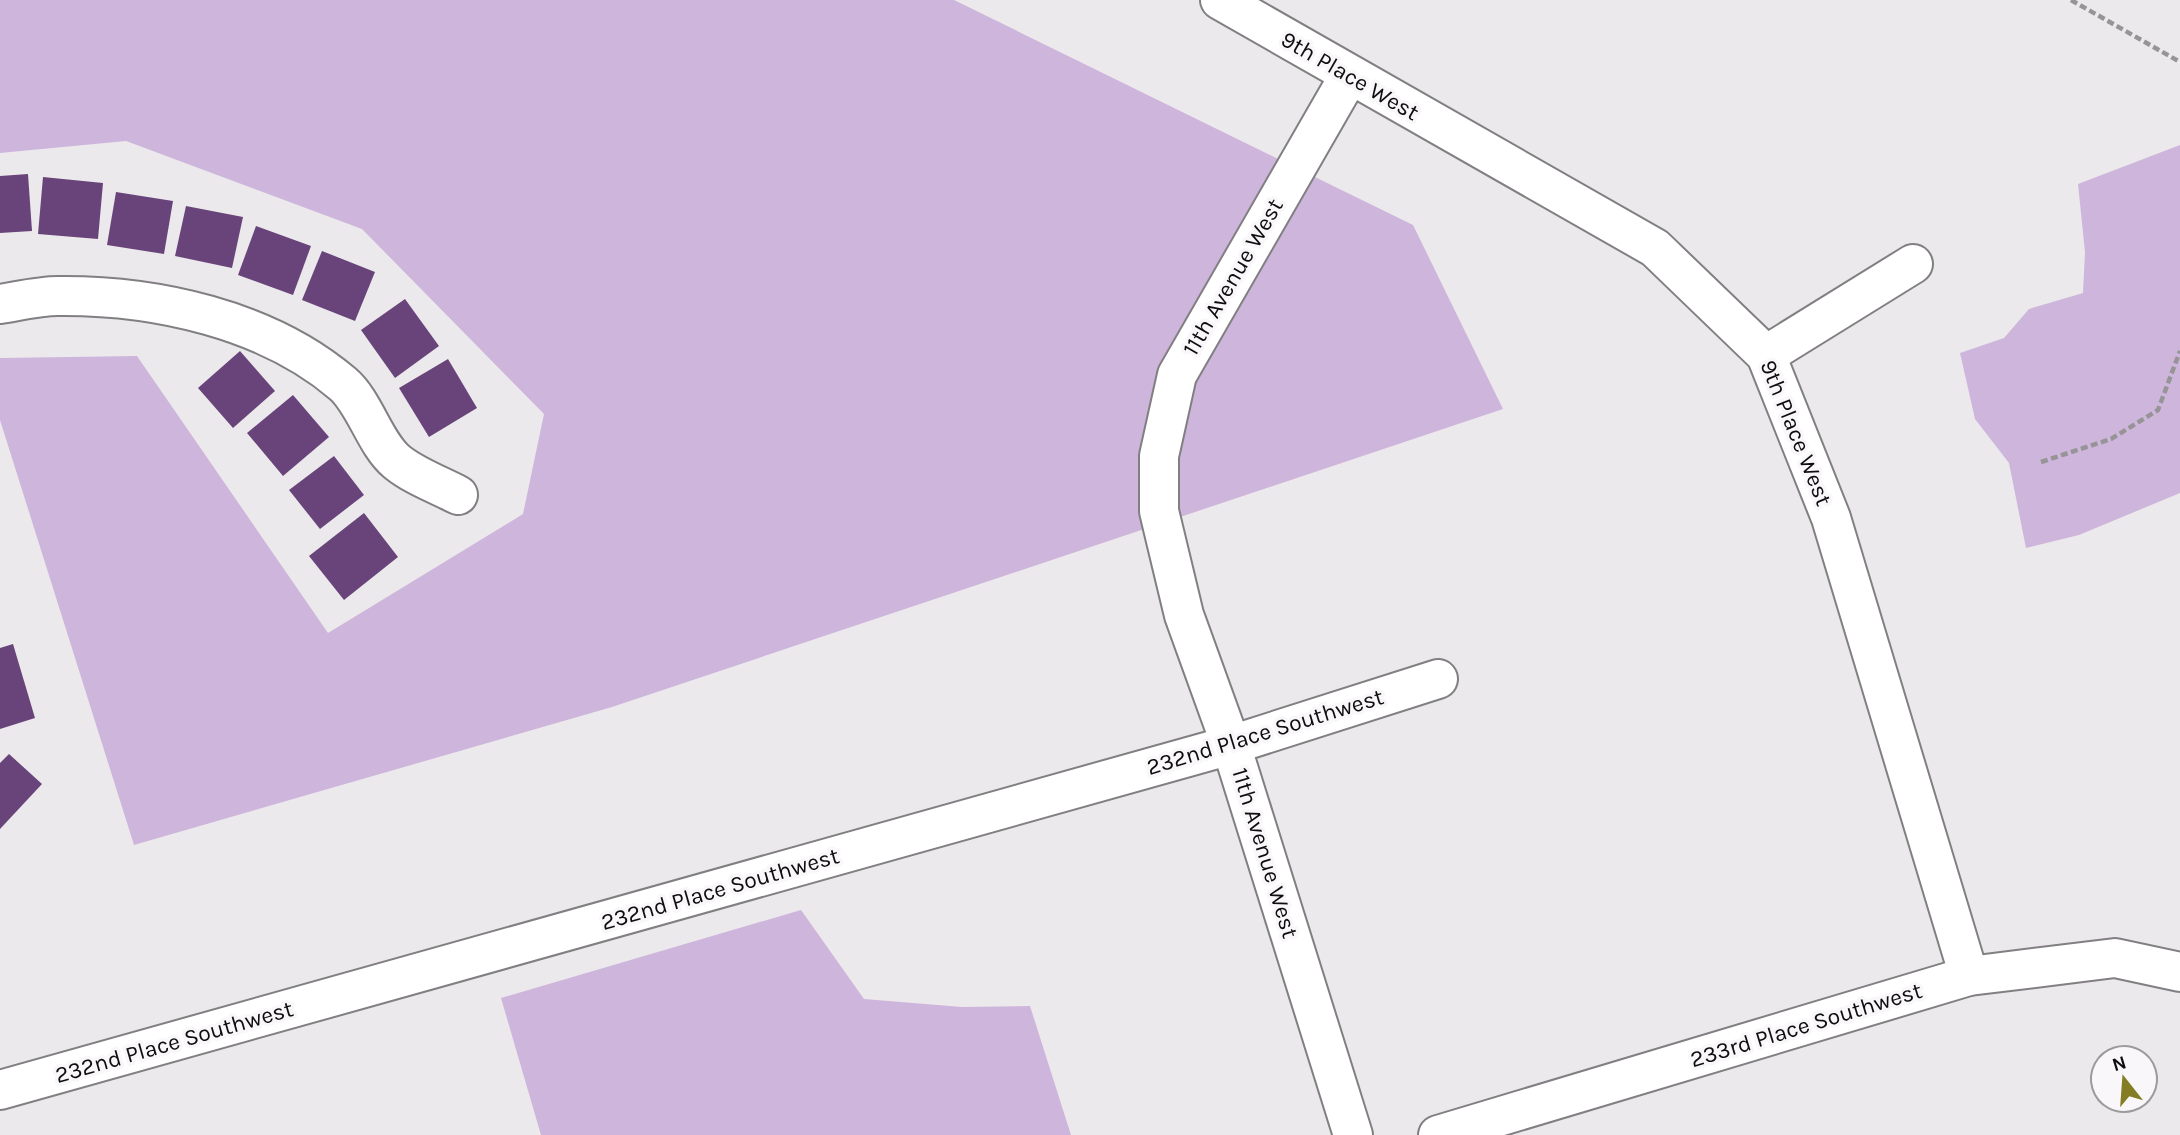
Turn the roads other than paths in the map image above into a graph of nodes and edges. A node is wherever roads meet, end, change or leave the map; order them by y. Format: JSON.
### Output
{"nodes":[{"id":1,"x":1220,"y":0,"type":"edge"},
{"id":2,"x":1349,"y":76,"type":"junction"},
{"id":3,"x":1913,"y":264,"type":"dead end"},
{"id":4,"x":0,"y":304,"type":"edge"},
{"id":5,"x":1766,"y":355,"type":"junction"},
{"id":6,"x":458,"y":495,"type":"dead end"},
{"id":7,"x":1438,"y":679,"type":"dead end"},
{"id":8,"x":1231,"y":745,"type":"junction"},
{"id":9,"x":2180,"y":972,"type":"edge"},
{"id":10,"x":1969,"y":976,"type":"junction"},
{"id":11,"x":0,"y":1090,"type":"edge"},
{"id":12,"x":1353,"y":1135,"type":"edge"},
{"id":13,"x":1438,"y":1135,"type":"edge"}],
"edges":[{"from":1,"to":2,"type":"street","name":"9th Place West"},
{"from":2,"to":5,"type":"street","name":"9th Place West"},
{"from":2,"to":8,"type":"street","name":"11th Avenue West"},
{"from":3,"to":5,"type":"street"},
{"from":4,"to":6,"type":"street"},
{"from":5,"to":10,"type":"street","name":"9th Place West"},
{"from":7,"to":8,"type":"street","name":"232nd Place Southwest"},
{"from":8,"to":11,"type":"street","name":"232nd Place Southwest"},
{"from":8,"to":12,"type":"street","name":"11th Avenue West"},
{"from":9,"to":10,"type":"street","name":"233rd Place Southwest"},
{"from":10,"to":13,"type":"street","name":"233rd Place Southwest"}]}
